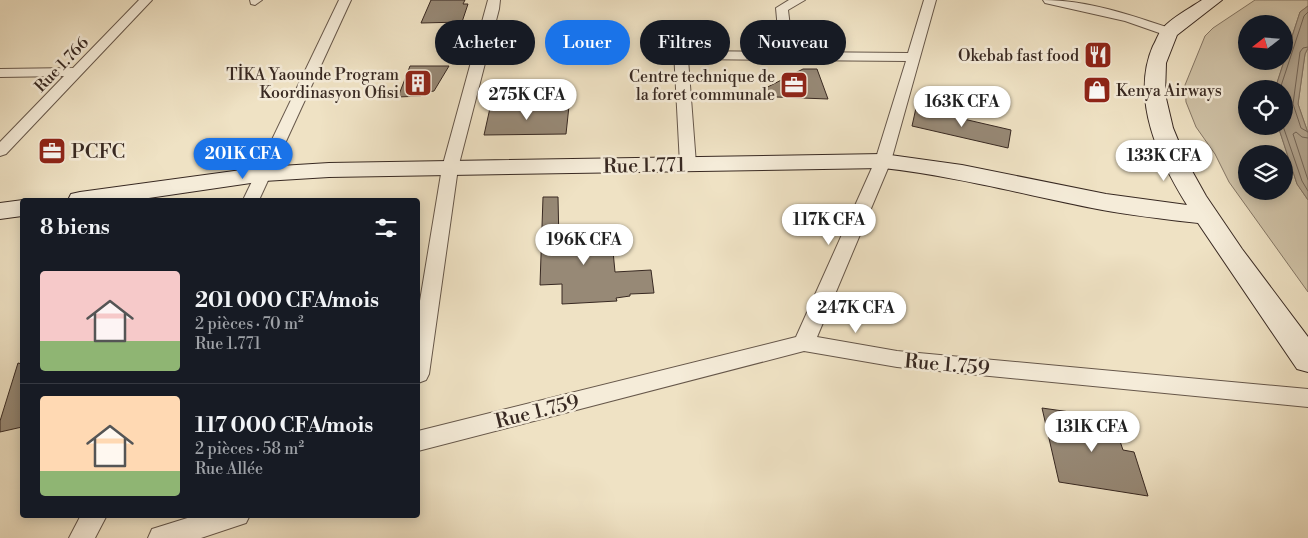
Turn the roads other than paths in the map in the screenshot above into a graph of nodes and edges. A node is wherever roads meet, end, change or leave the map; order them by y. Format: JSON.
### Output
{"nodes":[{"id":1,"x":146,"y":0,"type":"edge"},
{"id":2,"x":345,"y":0,"type":"edge"},
{"id":3,"x":494,"y":0,"type":"edge"},
{"id":4,"x":799,"y":0,"type":"edge"},
{"id":5,"x":932,"y":0,"type":"edge"},
{"id":6,"x":1049,"y":0,"type":"edge"},
{"id":7,"x":1213,"y":0,"type":"edge"},
{"id":8,"x":783,"y":20,"type":"edge"},
{"id":9,"x":1168,"y":32,"type":"junction"},
{"id":10,"x":846,"y":56,"type":"edge"},
{"id":11,"x":912,"y":57,"type":"junction"},
{"id":12,"x":682,"y":65,"type":"edge"},
{"id":13,"x":78,"y":72,"type":"junction"},
{"id":14,"x":0,"y":73,"type":"edge"},
{"id":15,"x":0,"y":151,"type":"edge"},
{"id":16,"x":883,"y":161,"type":"junction"},
{"id":17,"x":688,"y":164,"type":"junction"},
{"id":18,"x":450,"y":168,"type":"junction"},
{"id":19,"x":264,"y":174,"type":"junction"},
{"id":20,"x":94,"y":198,"type":"edge"},
{"id":21,"x":252,"y":198,"type":"edge"},
{"id":22,"x":20,"y":208,"type":"edge"},
{"id":23,"x":0,"y":211,"type":"edge"},
{"id":24,"x":1205,"y":216,"type":"junction"},
{"id":25,"x":804,"y":343,"type":"junction"},
{"id":26,"x":1308,"y":360,"type":"edge"},
{"id":27,"x":420,"y":361,"type":"edge"},
{"id":28,"x":1308,"y":398,"type":"edge"},
{"id":29,"x":420,"y":441,"type":"edge"},
{"id":30,"x":92,"y":518,"type":"edge"},
{"id":31,"x":227,"y":518,"type":"edge"},
{"id":32,"x":82,"y":538,"type":"edge"},
{"id":33,"x":162,"y":538,"type":"edge"}],
"edges":[{"from":1,"to":13,"type":"street","name":"Rue 1.766"},
{"from":2,"to":19,"type":"street"},
{"from":3,"to":18,"type":"street"},
{"from":4,"to":8,"type":"street"},
{"from":5,"to":11,"type":"street"},
{"from":6,"to":9,"type":"street"},
{"from":7,"to":9,"type":"street"},
{"from":9,"to":24,"type":"street"},
{"from":10,"to":11,"type":"street"},
{"from":11,"to":16,"type":"street"},
{"from":12,"to":17,"type":"street"},
{"from":13,"to":14,"type":"street"},
{"from":13,"to":15,"type":"street","name":"Rue 1.766"},
{"from":16,"to":17,"type":"street","name":"Rue 1.771"},
{"from":16,"to":24,"type":"street","name":"Rue 1.771"},
{"from":16,"to":25,"type":"street"},
{"from":17,"to":18,"type":"street","name":"Rue 1.771"},
{"from":18,"to":19,"type":"street","name":"Rue 1.771"},
{"from":18,"to":27,"type":"street"},
{"from":19,"to":20,"type":"street","name":"Rue 1.771"},
{"from":19,"to":21,"type":"street"},
{"from":22,"to":23,"type":"street"},
{"from":24,"to":26,"type":"street"},
{"from":25,"to":28,"type":"street","name":"Rue 1.759"},
{"from":25,"to":29,"type":"street","name":"Rue 1.759"},
{"from":30,"to":32,"type":"street"},
{"from":31,"to":33,"type":"street"}]}
